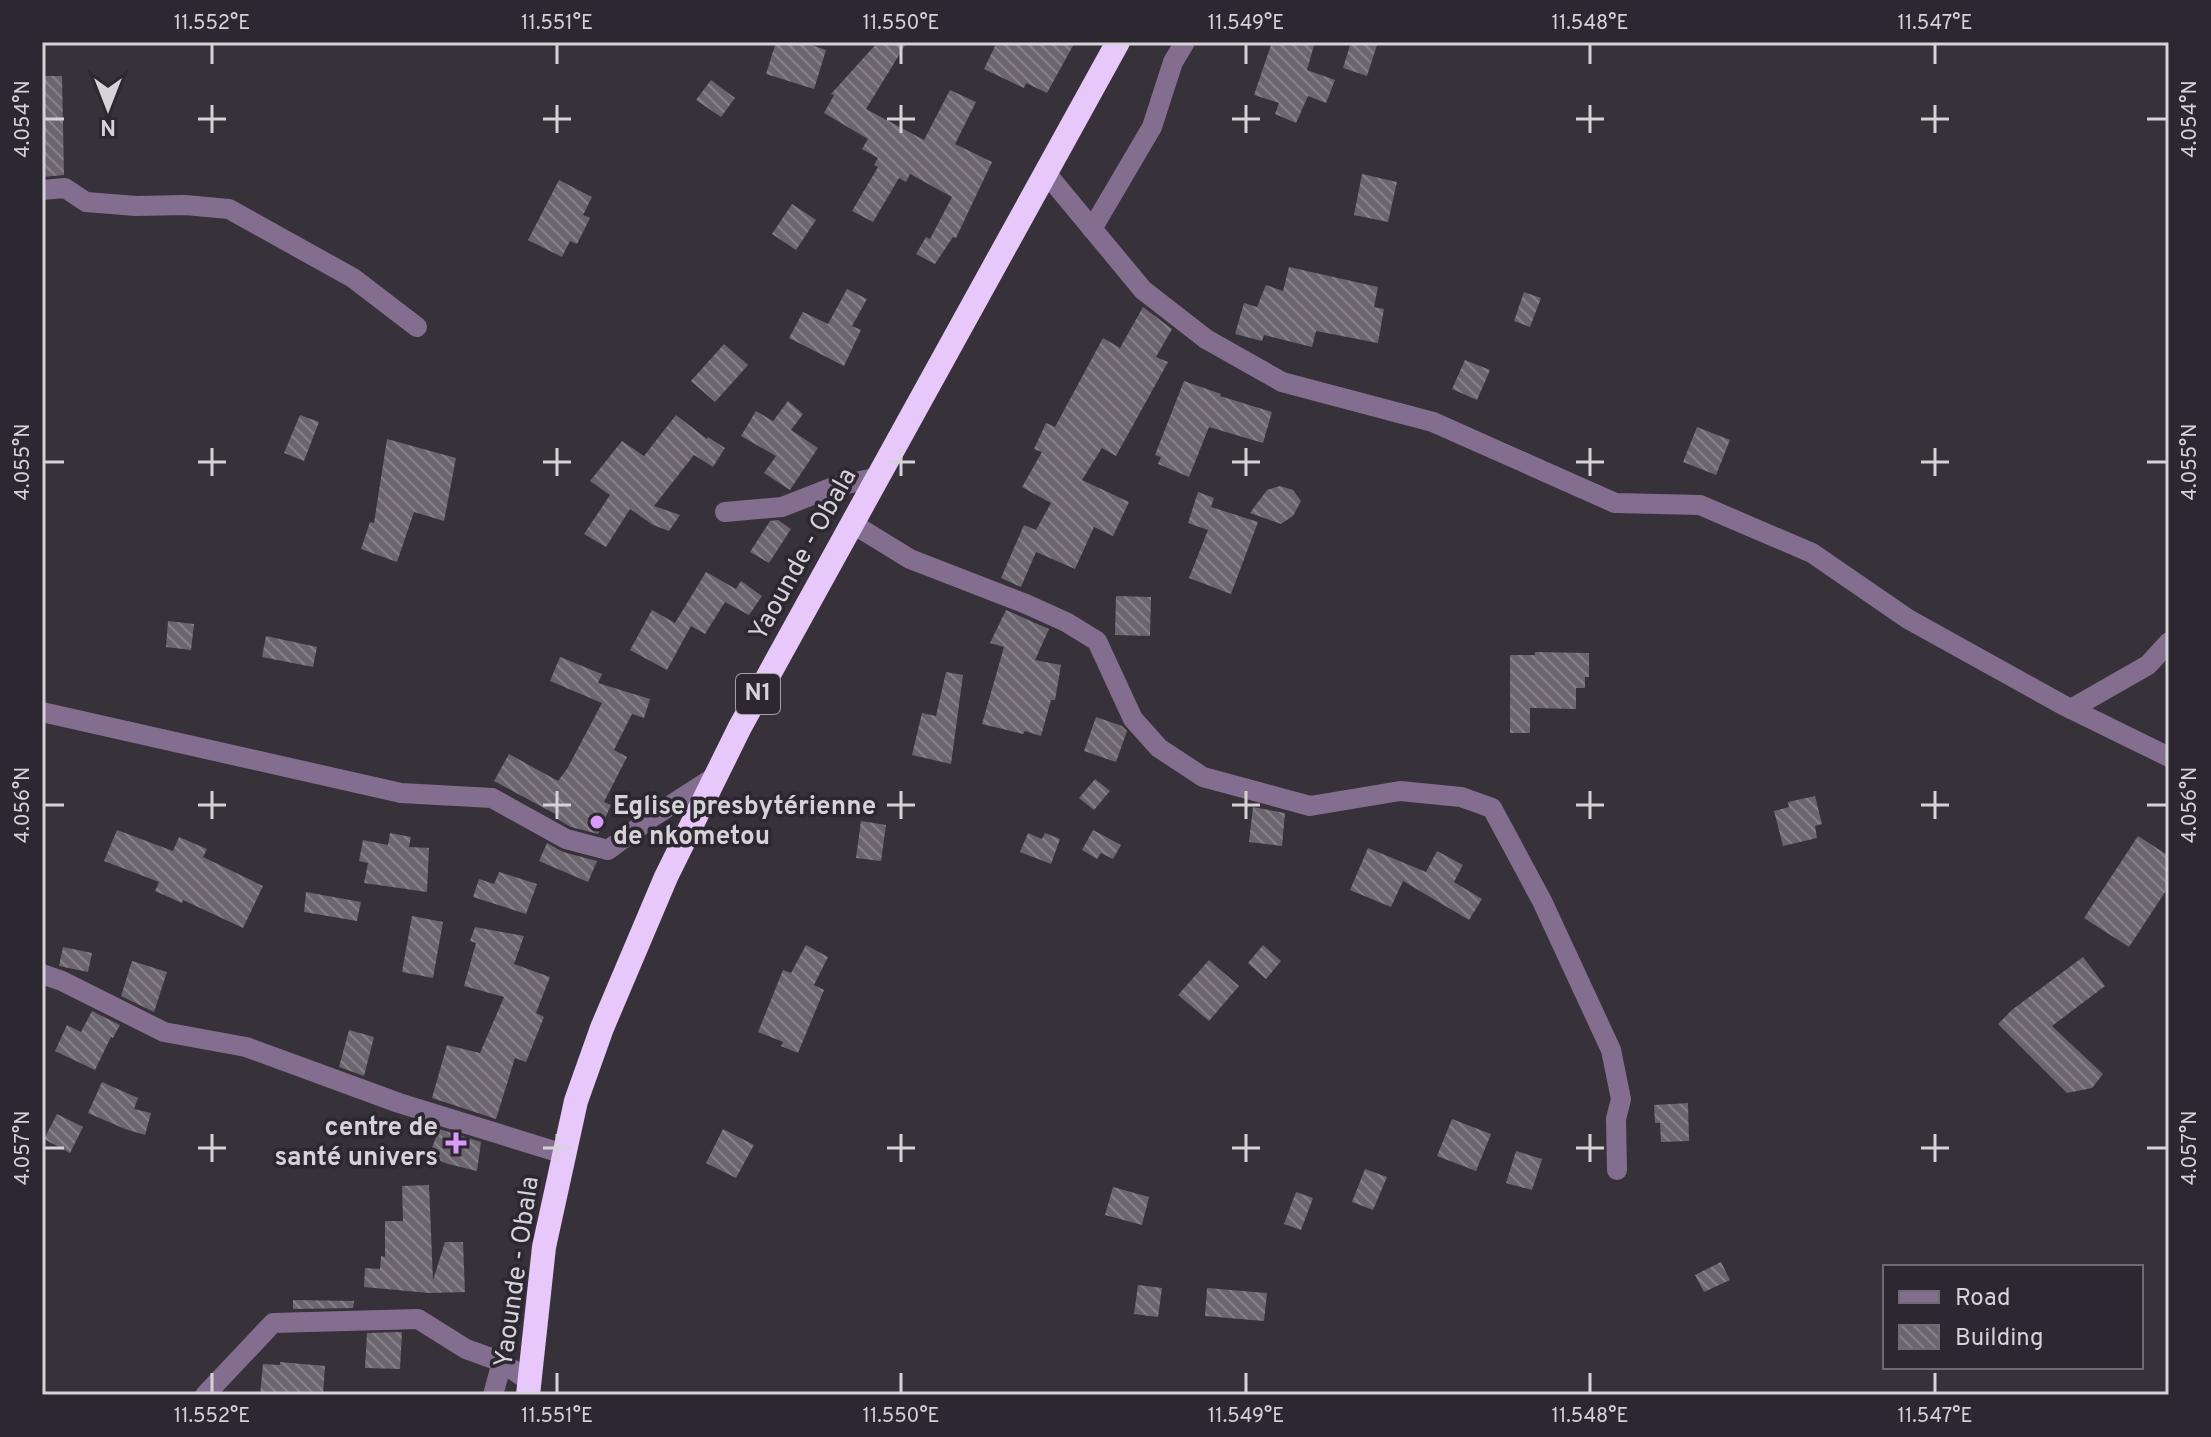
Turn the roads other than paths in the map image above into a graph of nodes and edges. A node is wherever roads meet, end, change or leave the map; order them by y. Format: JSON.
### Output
{"nodes":[{"id":1,"x":1118,"y":42,"type":"edge"},
{"id":2,"x":1185,"y":42,"type":"edge"},
{"id":3,"x":1046,"y":173,"type":"junction"},
{"id":4,"x":42,"y":190,"type":"edge"},
{"id":5,"x":1092,"y":229,"type":"junction"},
{"id":6,"x":417,"y":327,"type":"dead end"},
{"id":7,"x":879,"y":477,"type":"junction"},
{"id":8,"x":725,"y":512,"type":"dead end"},
{"id":9,"x":853,"y":524,"type":"junction"},
{"id":10,"x":2169,"y":642,"type":"edge"},
{"id":11,"x":2071,"y":709,"type":"junction"},
{"id":12,"x":42,"y":712,"type":"edge"},
{"id":13,"x":2169,"y":757,"type":"edge"},
{"id":14,"x":716,"y":776,"type":"junction"},
{"id":15,"x":42,"y":974,"type":"edge"},
{"id":16,"x":564,"y":1154,"type":"junction"},
{"id":17,"x":1617,"y":1170,"type":"dead end"},
{"id":18,"x":502,"y":1362,"type":"junction"},
{"id":19,"x":529,"y":1388,"type":"edge"},
{"id":20,"x":205,"y":1395,"type":"edge"},
{"id":21,"x":493,"y":1395,"type":"edge"}],
"edges":[{"from":1,"to":3,"type":"highway","name":"Yaounde - Obala","number":"N1"},
{"from":2,"to":5,"type":"street"},
{"from":3,"to":5,"type":"street"},
{"from":3,"to":7,"type":"highway","name":"Yaounde - Obala","number":"N1"},
{"from":4,"to":6,"type":"street"},
{"from":5,"to":11,"type":"street"},
{"from":7,"to":8,"type":"street"},
{"from":7,"to":9,"type":"highway","name":"Yaounde - Obala","number":"N1"},
{"from":9,"to":14,"type":"highway","name":"Yaounde - Obala","number":"N1"},
{"from":9,"to":17,"type":"street"},
{"from":10,"to":11,"type":"street"},
{"from":11,"to":13,"type":"street"},
{"from":12,"to":14,"type":"street"},
{"from":14,"to":16,"type":"highway","name":"Yaounde - Obala","number":"N1"},
{"from":15,"to":16,"type":"street"},
{"from":16,"to":19,"type":"highway","name":"Yaounde - Obala","number":"N1"},
{"from":18,"to":19,"type":"street"},
{"from":18,"to":20,"type":"street"},
{"from":18,"to":21,"type":"street"}]}
